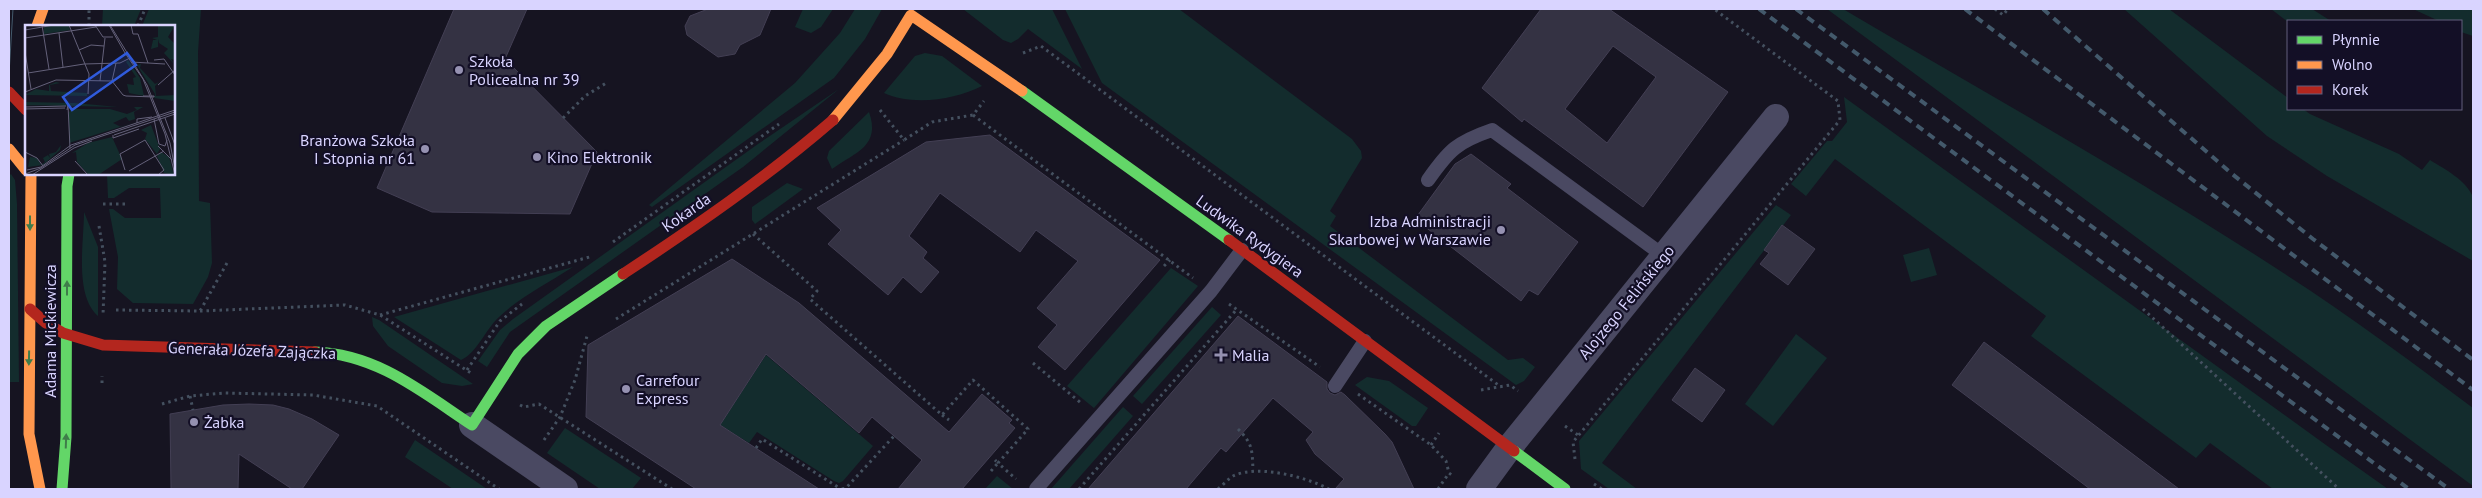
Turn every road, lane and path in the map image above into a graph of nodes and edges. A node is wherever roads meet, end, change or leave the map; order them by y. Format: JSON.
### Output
{"nodes":[{"id":1,"x":43,"y":9,"type":"edge"},
{"id":2,"x":89,"y":9,"type":"edge"},
{"id":3,"x":145,"y":9,"type":"edge"},
{"id":4,"x":1995,"y":9,"type":"edge"},
{"id":5,"x":2008,"y":9,"type":"edge"},
{"id":6,"x":912,"y":12,"type":"edge"},
{"id":7,"x":37,"y":25,"type":"edge"},
{"id":8,"x":89,"y":25,"type":"edge"},
{"id":9,"x":138,"y":25,"type":"edge"},
{"id":10,"x":1002,"y":76,"type":"junction"},
{"id":11,"x":608,"y":82,"type":"dead end"},
{"id":12,"x":9,"y":92,"type":"edge"},
{"id":13,"x":860,"y":92,"type":"junction"},
{"id":14,"x":25,"y":109,"type":"edge"},
{"id":15,"x":1776,"y":117,"type":"dead end"},
{"id":16,"x":563,"y":118,"type":"dead end"},
{"id":17,"x":784,"y":120,"type":"dead end"},
{"id":18,"x":904,"y":140,"type":"junction"},
{"id":19,"x":9,"y":149,"type":"edge"},
{"id":20,"x":25,"y":168,"type":"edge"},
{"id":21,"x":29,"y":175,"type":"edge"},
{"id":22,"x":64,"y":175,"type":"edge"},
{"id":23,"x":69,"y":175,"type":"edge"},
{"id":24,"x":1428,"y":180,"type":"dead end"},
{"id":25,"x":67,"y":186,"type":"junction"},
{"id":26,"x":1777,"y":194,"type":"dead end"},
{"id":27,"x":104,"y":204,"type":"dead end"},
{"id":28,"x":125,"y":204,"type":"dead end"},
{"id":29,"x":97,"y":218,"type":"dead end"},
{"id":30,"x":752,"y":234,"type":"junction"},
{"id":31,"x":609,"y":244,"type":"dead end"},
{"id":32,"x":601,"y":250,"type":"dead end"},
{"id":33,"x":1242,"y":250,"type":"junction"},
{"id":34,"x":1664,"y":256,"type":"junction"},
{"id":35,"x":1170,"y":260,"type":"dead end"},
{"id":36,"x":227,"y":263,"type":"dead end"},
{"id":37,"x":1164,"y":266,"type":"dead end"},
{"id":38,"x":30,"y":309,"type":"junction"},
{"id":39,"x":1236,"y":309,"type":"dead end"},
{"id":40,"x":2143,"y":309,"type":"dead end"},
{"id":41,"x":116,"y":310,"type":"dead end"},
{"id":42,"x":380,"y":315,"type":"dead end"},
{"id":43,"x":103,"y":321,"type":"dead end"},
{"id":44,"x":611,"y":322,"type":"dead end"},
{"id":45,"x":594,"y":332,"type":"dead end"},
{"id":46,"x":66,"y":337,"type":"junction"},
{"id":47,"x":1365,"y":342,"type":"junction"},
{"id":48,"x":1033,"y":363,"type":"dead end"},
{"id":49,"x":1335,"y":386,"type":"dead end"},
{"id":50,"x":1501,"y":387,"type":"junction"},
{"id":51,"x":1476,"y":391,"type":"dead end"},
{"id":52,"x":1525,"y":395,"type":"dead end"},
{"id":53,"x":190,"y":396,"type":"junction"},
{"id":54,"x":516,"y":402,"type":"dead end"},
{"id":55,"x":162,"y":404,"type":"dead end"},
{"id":56,"x":193,"y":410,"type":"dead end"},
{"id":57,"x":942,"y":415,"type":"junction"},
{"id":58,"x":560,"y":417,"type":"junction"},
{"id":59,"x":1099,"y":418,"type":"junction"},
{"id":60,"x":949,"y":420,"type":"dead end"},
{"id":61,"x":472,"y":425,"type":"junction"},
{"id":62,"x":1238,"y":429,"type":"dead end"},
{"id":63,"x":894,"y":436,"type":"dead end"},
{"id":64,"x":543,"y":442,"type":"dead end"},
{"id":65,"x":1431,"y":445,"type":"dead end"},
{"id":66,"x":756,"y":448,"type":"dead end"},
{"id":67,"x":1509,"y":448,"type":"junction"},
{"id":68,"x":996,"y":462,"type":"junction"},
{"id":69,"x":1575,"y":462,"type":"dead end"},
{"id":70,"x":1253,"y":470,"type":"junction"},
{"id":71,"x":991,"y":471,"type":"dead end"},
{"id":72,"x":1449,"y":473,"type":"junction"},
{"id":73,"x":1589,"y":480,"type":"dead end"},
{"id":74,"x":1020,"y":483,"type":"dead end"},
{"id":75,"x":1468,"y":484,"type":"edge"},
{"id":76,"x":40,"y":489,"type":"edge"},
{"id":77,"x":62,"y":489,"type":"edge"},
{"id":78,"x":499,"y":489,"type":"edge"},
{"id":79,"x":565,"y":489,"type":"edge"},
{"id":80,"x":672,"y":489,"type":"edge"},
{"id":81,"x":842,"y":489,"type":"edge"},
{"id":82,"x":1036,"y":489,"type":"edge"},
{"id":83,"x":1079,"y":489,"type":"edge"},
{"id":84,"x":1218,"y":489,"type":"edge"},
{"id":85,"x":1329,"y":489,"type":"edge"},
{"id":86,"x":1438,"y":489,"type":"edge"},
{"id":87,"x":1565,"y":489,"type":"edge"},
{"id":88,"x":1602,"y":489,"type":"edge"},
{"id":89,"x":2339,"y":489,"type":"edge"}],
"edges":[{"from":1,"to":7,"type":"street"},
{"from":2,"to":8,"type":"path"},
{"from":3,"to":9,"type":"path"},
{"from":4,"to":5,"type":"path"},
{"from":6,"to":10,"type":"street","name":"Ludwika Rydygiera"},
{"from":6,"to":13,"type":"street","name":"Kokarda"},
{"from":10,"to":18,"type":"path"},
{"from":10,"to":33,"type":"street","name":"Ludwika Rydygiera"},
{"from":10,"to":50,"type":"path"},
{"from":11,"to":16,"type":"path"},
{"from":12,"to":14,"type":"street"},
{"from":13,"to":18,"type":"path"},
{"from":13,"to":61,"type":"street","name":"Kokarda"},
{"from":15,"to":34,"type":"street","name":"Alojzego Felińskiego"},
{"from":17,"to":31,"type":"path"},
{"from":18,"to":30,"type":"path"},
{"from":19,"to":20,"type":"street"},
{"from":21,"to":38,"type":"street","name":"Adama Mickiewicza","one_way":true},
{"from":22,"to":25,"type":"street"},
{"from":23,"to":25,"type":"street","name":"Adama Mickiewicza"},
{"from":24,"to":34,"type":"lane"},
{"from":46,"to":25,"type":"street","name":"Adama Mickiewicza","one_way":true},
{"from":26,"to":69,"type":"path"},
{"from":27,"to":28,"type":"path"},
{"from":29,"to":43,"type":"path"},
{"from":30,"to":44,"type":"path"},
{"from":30,"to":57,"type":"path"},
{"from":32,"to":42,"type":"path"},
{"from":33,"to":47,"type":"street","name":"Ludwika Rydygiera"},
{"from":33,"to":59,"type":"lane"},
{"from":34,"to":67,"type":"street","name":"Alojzego Felińskiego"},
{"from":35,"to":37,"type":"path"},
{"from":36,"to":41,"type":"path"},
{"from":38,"to":46,"type":"street","name":"Generała Józefa Zajączka"},
{"from":38,"to":76,"type":"street","name":"Adama Mickiewicza","one_way":true},
{"from":39,"to":83,"type":"path"},
{"from":40,"to":89,"type":"path"},
{"from":45,"to":58,"type":"path"},
{"from":46,"to":61,"type":"street","name":"Generała Józefa Zajączka"},
{"from":77,"to":46,"type":"street","name":"Adama Mickiewicza","one_way":true},
{"from":47,"to":49,"type":"lane"},
{"from":47,"to":67,"type":"street","name":"Ludwika Rydygiera"},
{"from":48,"to":59,"type":"path"},
{"from":50,"to":51,"type":"path"},
{"from":50,"to":52,"type":"path"},
{"from":53,"to":55,"type":"path"},
{"from":53,"to":56,"type":"path"},
{"from":53,"to":78,"type":"path"},
{"from":54,"to":58,"type":"path"},
{"from":57,"to":60,"type":"path"},
{"from":57,"to":68,"type":"path"},
{"from":58,"to":64,"type":"path"},
{"from":58,"to":80,"type":"path"},
{"from":59,"to":82,"type":"lane"},
{"from":61,"to":79,"type":"street","name":"Generała Józefa Zajączka"},
{"from":62,"to":70,"type":"path"},
{"from":63,"to":81,"type":"path"},
{"from":65,"to":72,"type":"path"},
{"from":66,"to":81,"type":"path"},
{"from":67,"to":75,"type":"street","name":"Alojzego Felińskiego"},
{"from":67,"to":87,"type":"street","name":"Ludwika Rydygiera"},
{"from":68,"to":71,"type":"path"},
{"from":68,"to":74,"type":"path"},
{"from":70,"to":84,"type":"path"},
{"from":70,"to":85,"type":"path"},
{"from":72,"to":75,"type":"path"},
{"from":72,"to":86,"type":"path"},
{"from":73,"to":88,"type":"path"}]}
